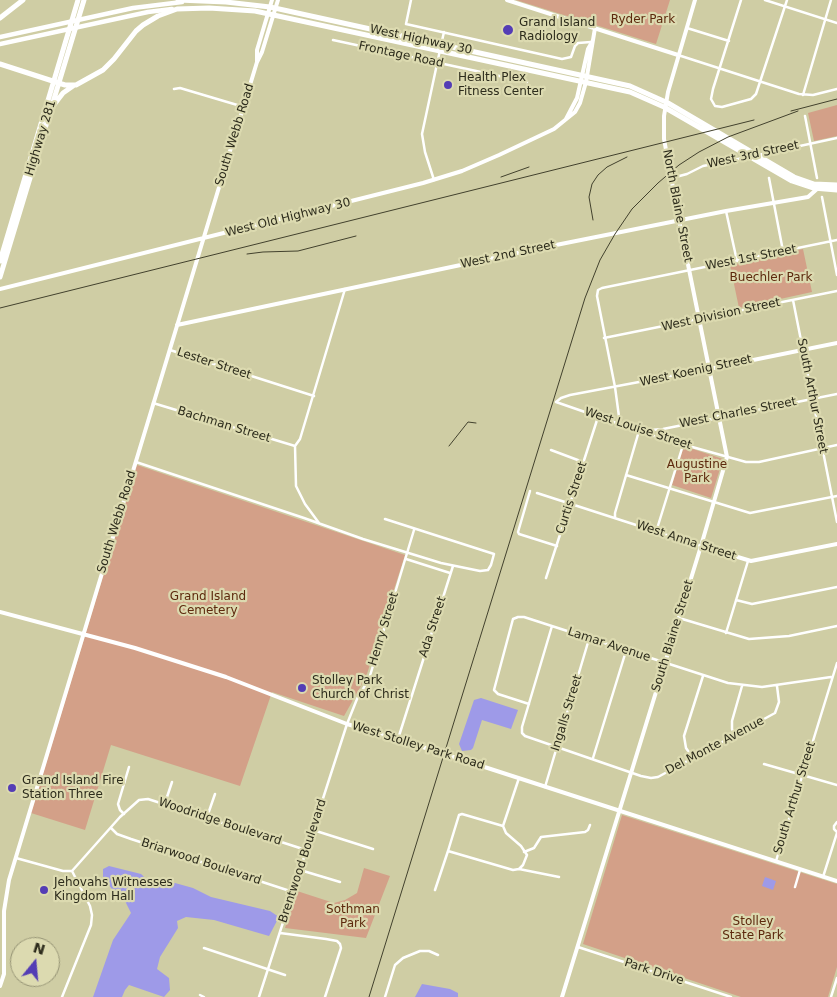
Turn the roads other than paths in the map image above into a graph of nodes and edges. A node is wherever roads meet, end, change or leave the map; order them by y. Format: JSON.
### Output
{"nodes":[{"id":1,"x":23,"y":0,"type":"edge"},
{"id":2,"x":78,"y":0,"type":"edge"},
{"id":3,"x":84,"y":0,"type":"edge"},
{"id":4,"x":178,"y":0,"type":"edge"},
{"id":5,"x":272,"y":0,"type":"edge"},
{"id":6,"x":278,"y":0,"type":"edge"},
{"id":7,"x":411,"y":0,"type":"edge"},
{"id":8,"x":507,"y":0,"type":"edge"},
{"id":9,"x":696,"y":0,"type":"edge"},
{"id":10,"x":741,"y":0,"type":"edge"},
{"id":11,"x":765,"y":0,"type":"edge"},
{"id":12,"x":787,"y":0,"type":"edge"},
{"id":13,"x":831,"y":0,"type":"edge"},
{"id":14,"x":186,"y":1,"type":"edge"},
{"id":15,"x":785,"y":6,"type":"junction"},
{"id":16,"x":273,"y":8,"type":"junction"},
{"id":17,"x":177,"y":9,"type":"junction"},
{"id":18,"x":271,"y":14,"type":"junction"},
{"id":19,"x":0,"y":18,"type":"edge"},
{"id":20,"x":826,"y":19,"type":"junction"},
{"id":21,"x":837,"y":23,"type":"edge"},
{"id":22,"x":595,"y":28,"type":"junction"},
{"id":23,"x":687,"y":28,"type":"junction"},
{"id":24,"x":444,"y":32,"type":"junction"},
{"id":25,"x":0,"y":37,"type":"edge"},
{"id":26,"x":333,"y":40,"type":"dead end"},
{"id":27,"x":728,"y":41,"type":"junction"},
{"id":28,"x":592,"y":42,"type":"junction"},
{"id":29,"x":0,"y":44,"type":"edge"},
{"id":30,"x":441,"y":44,"type":"junction"},
{"id":31,"x":440,"y":51,"type":"junction"},
{"id":32,"x":678,"y":54,"type":"junction"},
{"id":33,"x":437,"y":63,"type":"junction"},
{"id":34,"x":0,"y":64,"type":"edge"},
{"id":35,"x":720,"y":68,"type":"junction"},
{"id":36,"x":584,"y":78,"type":"junction"},
{"id":37,"x":56,"y":82,"type":"junction"},
{"id":38,"x":527,"y":82,"type":"dead end"},
{"id":39,"x":761,"y":82,"type":"junction"},
{"id":40,"x":76,"y":85,"type":"junction"},
{"id":41,"x":174,"y":89,"type":"dead end"},
{"id":42,"x":837,"y":89,"type":"edge"},
{"id":43,"x":802,"y":95,"type":"junction"},
{"id":44,"x":244,"y":107,"type":"junction"},
{"id":45,"x":805,"y":116,"type":"dead end"},
{"id":46,"x":47,"y":120,"type":"junction"},
{"id":47,"x":837,"y":138,"type":"edge"},
{"id":48,"x":810,"y":143,"type":"junction"},
{"id":49,"x":671,"y":178,"type":"junction"},
{"id":50,"x":769,"y":178,"type":"dead end"},
{"id":51,"x":817,"y":178,"type":"dead end"},
{"id":52,"x":434,"y":180,"type":"junction"},
{"id":53,"x":837,"y":185,"type":"edge"},
{"id":54,"x":818,"y":187,"type":"junction"},
{"id":55,"x":837,"y":190,"type":"edge"},
{"id":56,"x":822,"y":197,"type":"dead end"},
{"id":57,"x":774,"y":203,"type":"junction"},
{"id":58,"x":726,"y":211,"type":"junction"},
{"id":59,"x":679,"y":220,"type":"junction"},
{"id":60,"x":204,"y":239,"type":"junction"},
{"id":61,"x":837,"y":240,"type":"edge"},
{"id":62,"x":830,"y":242,"type":"junction"},
{"id":63,"x":784,"y":251,"type":"junction"},
{"id":64,"x":0,"y":261,"type":"edge"},
{"id":65,"x":737,"y":261,"type":"junction"},
{"id":66,"x":689,"y":270,"type":"junction"},
{"id":67,"x":837,"y":275,"type":"edge"},
{"id":68,"x":0,"y":276,"type":"edge"},
{"id":69,"x":0,"y":289,"type":"edge"},
{"id":70,"x":345,"y":289,"type":"junction"},
{"id":71,"x":837,"y":291,"type":"edge"},
{"id":72,"x":793,"y":300,"type":"junction"},
{"id":73,"x":699,"y":320,"type":"junction"},
{"id":74,"x":177,"y":325,"type":"junction"},
{"id":75,"x":604,"y":338,"type":"junction"},
{"id":76,"x":837,"y":343,"type":"edge"},
{"id":77,"x":170,"y":350,"type":"junction"},
{"id":78,"x":802,"y":350,"type":"junction"},
{"id":79,"x":709,"y":368,"type":"junction"},
{"id":80,"x":615,"y":387,"type":"junction"},
{"id":81,"x":837,"y":394,"type":"edge"},
{"id":82,"x":314,"y":396,"type":"junction"},
{"id":83,"x":812,"y":399,"type":"junction"},
{"id":84,"x":556,"y":402,"type":"joint"},
{"id":85,"x":154,"y":403,"type":"junction"},
{"id":86,"x":598,"y":417,"type":"junction"},
{"id":87,"x":719,"y":418,"type":"junction"},
{"id":88,"x":620,"y":424,"type":"junction"},
{"id":89,"x":663,"y":428,"type":"junction"},
{"id":90,"x":639,"y":431,"type":"junction"},
{"id":91,"x":660,"y":438,"type":"junction"},
{"id":92,"x":683,"y":444,"type":"junction"},
{"id":93,"x":837,"y":445,"type":"edge"},
{"id":94,"x":295,"y":446,"type":"junction"},
{"id":95,"x":822,"y":448,"type":"junction"},
{"id":96,"x":551,"y":450,"type":"dead end"},
{"id":97,"x":727,"y":457,"type":"junction"},
{"id":98,"x":136,"y":462,"type":"junction"},
{"id":99,"x":583,"y":462,"type":"junction"},
{"id":100,"x":626,"y":475,"type":"junction"},
{"id":101,"x":670,"y":488,"type":"junction"},
{"id":102,"x":530,"y":491,"type":"dead end"},
{"id":103,"x":537,"y":493,"type":"dead end"},
{"id":104,"x":837,"y":496,"type":"edge"},
{"id":105,"x":832,"y":497,"type":"junction"},
{"id":106,"x":714,"y":502,"type":"junction"},
{"id":107,"x":570,"y":504,"type":"junction"},
{"id":108,"x":615,"y":518,"type":"junction"},
{"id":109,"x":385,"y":519,"type":"dead end"},
{"id":110,"x":837,"y":522,"type":"edge"},
{"id":111,"x":319,"y":524,"type":"junction"},
{"id":112,"x":414,"y":530,"type":"junction"},
{"id":113,"x":656,"y":532,"type":"junction"},
{"id":114,"x":837,"y":544,"type":"edge"},
{"id":115,"x":556,"y":546,"type":"junction"},
{"id":116,"x":701,"y":546,"type":"junction"},
{"id":117,"x":407,"y":554,"type":"junction"},
{"id":118,"x":406,"y":559,"type":"junction"},
{"id":119,"x":748,"y":561,"type":"junction"},
{"id":120,"x":453,"y":566,"type":"junction"},
{"id":121,"x":450,"y":573,"type":"junction"},
{"id":122,"x":546,"y":578,"type":"dead end"},
{"id":123,"x":837,"y":587,"type":"edge"},
{"id":124,"x":736,"y":600,"type":"junction"},
{"id":125,"x":0,"y":612,"type":"edge"},
{"id":126,"x":678,"y":618,"type":"junction"},
{"id":127,"x":552,"y":626,"type":"junction"},
{"id":128,"x":837,"y":626,"type":"edge"},
{"id":129,"x":82,"y":633,"type":"junction"},
{"id":130,"x":726,"y":633,"type":"junction"},
{"id":131,"x":589,"y":639,"type":"junction"},
{"id":132,"x":626,"y":650,"type":"junction"},
{"id":133,"x":664,"y":663,"type":"junction"},
{"id":134,"x":837,"y":663,"type":"edge"},
{"id":135,"x":703,"y":676,"type":"junction"},
{"id":136,"x":831,"y":677,"type":"junction"},
{"id":137,"x":742,"y":686,"type":"junction"},
{"id":138,"x":777,"y":686,"type":"junction"},
{"id":139,"x":529,"y":704,"type":"junction"},
{"id":140,"x":347,"y":724,"type":"junction"},
{"id":141,"x":734,"y":735,"type":"junction"},
{"id":142,"x":398,"y":739,"type":"junction"},
{"id":143,"x":557,"y":746,"type":"junction"},
{"id":144,"x":593,"y":758,"type":"junction"},
{"id":145,"x":693,"y":758,"type":"junction"},
{"id":146,"x":764,"y":764,"type":"dead end"},
{"id":147,"x":129,"y":767,"type":"dead end"},
{"id":148,"x":631,"y":771,"type":"junction"},
{"id":149,"x":802,"y":774,"type":"junction"},
{"id":150,"x":519,"y":778,"type":"junction"},
{"id":151,"x":172,"y":782,"type":"dead end"},
{"id":152,"x":837,"y":786,"type":"edge"},
{"id":153,"x":545,"y":787,"type":"junction"},
{"id":154,"x":215,"y":794,"type":"dead end"},
{"id":155,"x":165,"y":804,"type":"junction"},
{"id":156,"x":619,"y":811,"type":"junction"},
{"id":157,"x":124,"y":814,"type":"junction"},
{"id":158,"x":207,"y":818,"type":"junction"},
{"id":159,"x":837,"y":822,"type":"edge"},
{"id":160,"x":590,"y":825,"type":"dead end"},
{"id":161,"x":503,"y":826,"type":"junction"},
{"id":162,"x":110,"y":828,"type":"junction"},
{"id":163,"x":313,"y":830,"type":"junction"},
{"id":164,"x":837,"y":832,"type":"edge"},
{"id":165,"x":372,"y":848,"type":"dead end"},
{"id":166,"x":306,"y":850,"type":"junction"},
{"id":167,"x":448,"y":851,"type":"junction"},
{"id":168,"x":524,"y":852,"type":"junction"},
{"id":169,"x":15,"y":857,"type":"junction"},
{"id":170,"x":776,"y":862,"type":"junction"},
{"id":171,"x":520,"y":869,"type":"junction"},
{"id":172,"x":300,"y":870,"type":"junction"},
{"id":173,"x":800,"y":870,"type":"junction"},
{"id":174,"x":72,"y":871,"type":"junction"},
{"id":175,"x":559,"y":877,"type":"dead end"},
{"id":176,"x":823,"y":877,"type":"junction"},
{"id":177,"x":837,"y":881,"type":"edge"},
{"id":178,"x":340,"y":882,"type":"dead end"},
{"id":179,"x":795,"y":887,"type":"dead end"},
{"id":180,"x":436,"y":890,"type":"dead end"},
{"id":181,"x":293,"y":892,"type":"junction"},
{"id":182,"x":280,"y":933,"type":"junction"},
{"id":183,"x":578,"y":947,"type":"junction"},
{"id":184,"x":204,"y":948,"type":"dead end"},
{"id":185,"x":438,"y":955,"type":"dead end"},
{"id":186,"x":268,"y":970,"type":"junction"},
{"id":187,"x":285,"y":975,"type":"dead end"},
{"id":188,"x":837,"y":978,"type":"edge"},
{"id":189,"x":0,"y":986,"type":"edge"},
{"id":190,"x":200,"y":996,"type":"dead end"},
{"id":191,"x":62,"y":997,"type":"edge"},
{"id":192,"x":204,"y":997,"type":"edge"},
{"id":193,"x":259,"y":997,"type":"edge"},
{"id":194,"x":325,"y":997,"type":"edge"},
{"id":195,"x":385,"y":997,"type":"edge"},
{"id":196,"x":562,"y":997,"type":"edge"},
{"id":197,"x":731,"y":997,"type":"edge"},
{"id":198,"x":831,"y":997,"type":"edge"}],
"edges":[{"from":1,"to":19,"type":"highway"},
{"from":2,"to":37,"type":"highway","name":"Highway 281"},
{"from":3,"to":37,"type":"highway","name":"Highway 281"},
{"from":4,"to":14,"type":"highway"},
{"from":5,"to":16,"type":"street","name":"South Webb Road"},
{"from":6,"to":16,"type":"street","name":"South Webb Road"},
{"from":7,"to":24,"type":"street"},
{"from":8,"to":22,"type":"street"},
{"from":9,"to":23,"type":"street","name":"North Blaine Street"},
{"from":10,"to":27,"type":"street"},
{"from":11,"to":15,"type":"street"},
{"from":12,"to":15,"type":"street"},
{"from":13,"to":20,"type":"street"},
{"from":14,"to":16,"type":"highway","name":"West Highway 30"},
{"from":14,"to":25,"type":"main road","name":"West Highway 30"},
{"from":15,"to":20,"type":"street"},
{"from":15,"to":39,"type":"street"},
{"from":16,"to":18,"type":"street","name":"South Webb Road"},
{"from":16,"to":30,"type":"highway","name":"West Highway 30"},
{"from":17,"to":18,"type":"highway","name":"West Highway 30"},
{"from":17,"to":29,"type":"main road","name":"West Highway 30"},
{"from":17,"to":40,"type":"highway"},
{"from":18,"to":31,"type":"highway","name":"West Highway 30"},
{"from":18,"to":44,"type":"street","name":"South Webb Road"},
{"from":20,"to":21,"type":"street"},
{"from":20,"to":43,"type":"street"},
{"from":22,"to":28,"type":"street","name":"West Old Highway 30"},
{"from":22,"to":32,"type":"street"},
{"from":23,"to":27,"type":"street"},
{"from":23,"to":32,"type":"street","name":"North Blaine Street"},
{"from":24,"to":28,"type":"street"},
{"from":24,"to":30,"type":"street"},
{"from":26,"to":33,"type":"street","name":"Frontage Road"},
{"from":27,"to":35,"type":"street"},
{"from":28,"to":36,"type":"street","name":"West Old Highway 30"},
{"from":30,"to":31,"type":"street"},
{"from":30,"to":36,"type":"highway","name":"West Highway 30"},
{"from":31,"to":33,"type":"street"},
{"from":31,"to":36,"type":"highway","name":"West Highway 30"},
{"from":32,"to":35,"type":"street"},
{"from":32,"to":49,"type":"street","name":"North Blaine Street"},
{"from":33,"to":38,"type":"street","name":"Frontage Road"},
{"from":33,"to":52,"type":"street"},
{"from":34,"to":37,"type":"highway"},
{"from":35,"to":39,"type":"street"},
{"from":35,"to":39,"type":"street"},
{"from":36,"to":52,"type":"street","name":"West Old Highway 30"},
{"from":36,"to":54,"type":"highway","name":"West Highway 30"},
{"from":37,"to":40,"type":"highway"},
{"from":37,"to":46,"type":"highway","name":"Highway 281"},
{"from":37,"to":64,"type":"highway","name":"Highway 281"},
{"from":39,"to":43,"type":"street"},
{"from":40,"to":46,"type":"highway"},
{"from":41,"to":44,"type":"street"},
{"from":42,"to":43,"type":"street"},
{"from":44,"to":60,"type":"street","name":"South Webb Road"},
{"from":45,"to":48,"type":"street"},
{"from":46,"to":68,"type":"highway","name":"Highway 281"},
{"from":47,"to":48,"type":"street","name":"West 3rd Street"},
{"from":48,"to":49,"type":"street","name":"West 3rd Street"},
{"from":48,"to":51,"type":"street"},
{"from":49,"to":59,"type":"street","name":"North Blaine Street"},
{"from":50,"to":57,"type":"street"},
{"from":52,"to":60,"type":"street","name":"West Old Highway 30"},
{"from":53,"to":54,"type":"highway","name":"West 2nd Street"},
{"from":54,"to":55,"type":"highway","name":"West 2nd Street"},
{"from":54,"to":57,"type":"street","name":"West 2nd Street"},
{"from":56,"to":62,"type":"street"},
{"from":57,"to":58,"type":"street","name":"West 2nd Street"},
{"from":57,"to":63,"type":"street"},
{"from":58,"to":59,"type":"street","name":"West 2nd Street"},
{"from":58,"to":65,"type":"street"},
{"from":59,"to":66,"type":"street","name":"North Blaine Street"},
{"from":59,"to":70,"type":"street","name":"West 2nd Street"},
{"from":60,"to":69,"type":"street","name":"West Old Highway 30"},
{"from":60,"to":74,"type":"street","name":"South Webb Road"},
{"from":61,"to":62,"type":"street","name":"West 1st Street"},
{"from":62,"to":63,"type":"street","name":"West 1st Street"},
{"from":62,"to":67,"type":"street"},
{"from":63,"to":65,"type":"street","name":"West 1st Street"},
{"from":65,"to":66,"type":"street","name":"West 1st Street"},
{"from":66,"to":73,"type":"street","name":"South Blaine Street"},
{"from":66,"to":75,"type":"street","name":"West 1st Street"},
{"from":70,"to":74,"type":"street","name":"West 2nd Street"},
{"from":70,"to":82,"type":"street"},
{"from":71,"to":72,"type":"street","name":"West Division Street"},
{"from":72,"to":73,"type":"street","name":"West Division Street"},
{"from":72,"to":78,"type":"street","name":"South Arthur Street"},
{"from":73,"to":75,"type":"street","name":"West Division Street"},
{"from":73,"to":79,"type":"street","name":"South Blaine Street"},
{"from":74,"to":77,"type":"street","name":"South Webb Road"},
{"from":75,"to":80,"type":"street"},
{"from":76,"to":78,"type":"street","name":"West Koenig Street"},
{"from":77,"to":82,"type":"street","name":"Lester Street"},
{"from":77,"to":85,"type":"street","name":"South Webb Road"},
{"from":78,"to":79,"type":"street","name":"West Koenig Street"},
{"from":78,"to":83,"type":"street","name":"South Arthur Street"},
{"from":79,"to":80,"type":"street","name":"West Koenig Street"},
{"from":79,"to":87,"type":"street","name":"South Blaine Street"},
{"from":80,"to":84,"type":"street","name":"West Koenig Street"},
{"from":80,"to":88,"type":"street"},
{"from":81,"to":83,"type":"street","name":"West Charles Street"},
{"from":82,"to":94,"type":"street"},
{"from":83,"to":87,"type":"street","name":"West Charles Street"},
{"from":83,"to":95,"type":"street","name":"South Arthur Street"},
{"from":84,"to":86,"type":"street","name":"West Louise Street"},
{"from":85,"to":94,"type":"street","name":"Bachman Street"},
{"from":85,"to":98,"type":"street","name":"South Webb Road"},
{"from":86,"to":88,"type":"street","name":"West Louise Street"},
{"from":86,"to":99,"type":"street","name":"Curtis Street"},
{"from":87,"to":89,"type":"street","name":"West Charles Street"},
{"from":87,"to":97,"type":"street","name":"South Blaine Street"},
{"from":88,"to":90,"type":"street","name":"West Louise Street"},
{"from":89,"to":90,"type":"street","name":"West Charles Street"},
{"from":89,"to":91,"type":"street"},
{"from":90,"to":91,"type":"street","name":"West Louise Street"},
{"from":90,"to":100,"type":"street"},
{"from":91,"to":92,"type":"street","name":"West Louise Street"},
{"from":92,"to":97,"type":"street","name":"West Louise Street"},
{"from":92,"to":101,"type":"street"},
{"from":93,"to":95,"type":"street","name":"West Louise Street"},
{"from":94,"to":111,"type":"street"},
{"from":95,"to":97,"type":"street","name":"West Louise Street"},
{"from":95,"to":105,"type":"street","name":"South Arthur Street"},
{"from":96,"to":99,"type":"street"},
{"from":97,"to":106,"type":"street","name":"South Blaine Street"},
{"from":98,"to":111,"type":"street"},
{"from":98,"to":129,"type":"street","name":"South Webb Road"},
{"from":99,"to":107,"type":"street","name":"Curtis Street"},
{"from":100,"to":101,"type":"street"},
{"from":100,"to":108,"type":"street"},
{"from":101,"to":106,"type":"street"},
{"from":101,"to":113,"type":"street"},
{"from":102,"to":115,"type":"street"},
{"from":103,"to":107,"type":"street","name":"West Anna Street"},
{"from":104,"to":105,"type":"street"},
{"from":105,"to":106,"type":"street"},
{"from":105,"to":110,"type":"street","name":"South Arthur Street"},
{"from":106,"to":116,"type":"street","name":"South Blaine Street"},
{"from":107,"to":108,"type":"street","name":"West Anna Street"},
{"from":107,"to":115,"type":"street","name":"Curtis Street"},
{"from":108,"to":113,"type":"street","name":"West Anna Street"},
{"from":109,"to":112,"type":"street"},
{"from":111,"to":117,"type":"street"},
{"from":112,"to":117,"type":"street","name":"Henry Street"},
{"from":112,"to":120,"type":"street"},
{"from":113,"to":116,"type":"street","name":"West Anna Street"},
{"from":114,"to":119,"type":"street","name":"West Anna Street"},
{"from":115,"to":122,"type":"street","name":"Curtis Street"},
{"from":116,"to":119,"type":"street","name":"West Anna Street"},
{"from":116,"to":126,"type":"street","name":"South Blaine Street"},
{"from":117,"to":118,"type":"street","name":"Henry Street"},
{"from":117,"to":120,"type":"street"},
{"from":118,"to":121,"type":"street"},
{"from":118,"to":140,"type":"street","name":"Henry Street"},
{"from":119,"to":124,"type":"street"},
{"from":120,"to":121,"type":"street","name":"Ada Street"},
{"from":121,"to":142,"type":"street","name":"Ada Street"},
{"from":123,"to":124,"type":"street"},
{"from":124,"to":130,"type":"street"},
{"from":125,"to":129,"type":"street","name":"West Stolley Park Road"},
{"from":126,"to":130,"type":"street"},
{"from":126,"to":133,"type":"street","name":"South Blaine Street"},
{"from":127,"to":131,"type":"street","name":"Lamar Avenue"},
{"from":127,"to":139,"type":"street"},
{"from":127,"to":139,"type":"street","name":"Lamar Avenue"},
{"from":128,"to":130,"type":"street"},
{"from":129,"to":140,"type":"street","name":"West Stolley Park Road"},
{"from":129,"to":169,"type":"street","name":"South Webb Road"},
{"from":131,"to":132,"type":"street","name":"Lamar Avenue"},
{"from":131,"to":143,"type":"street","name":"Ingalls Street"},
{"from":132,"to":133,"type":"street","name":"Lamar Avenue"},
{"from":132,"to":144,"type":"street"},
{"from":133,"to":135,"type":"street","name":"Lamar Avenue"},
{"from":133,"to":148,"type":"street","name":"South Blaine Street"},
{"from":134,"to":136,"type":"street"},
{"from":135,"to":137,"type":"street","name":"Lamar Avenue"},
{"from":135,"to":145,"type":"street"},
{"from":136,"to":138,"type":"street","name":"Lamar Avenue"},
{"from":136,"to":149,"type":"street","name":"South Arthur Street"},
{"from":137,"to":138,"type":"street","name":"Lamar Avenue"},
{"from":137,"to":141,"type":"street"},
{"from":138,"to":141,"type":"street","name":"Del Monte Avenue"},
{"from":139,"to":143,"type":"street","name":"Del Monte Avenue"},
{"from":140,"to":142,"type":"street","name":"West Stolley Park Road"},
{"from":140,"to":163,"type":"street","name":"Brentwood Boulevard"},
{"from":141,"to":145,"type":"street","name":"Del Monte Avenue"},
{"from":142,"to":150,"type":"street","name":"West Stolley Park Road"},
{"from":143,"to":144,"type":"street","name":"Del Monte Avenue"},
{"from":143,"to":153,"type":"street","name":"Ingalls Street"},
{"from":144,"to":148,"type":"street","name":"Del Monte Avenue"},
{"from":145,"to":148,"type":"street","name":"Del Monte Avenue"},
{"from":146,"to":149,"type":"street"},
{"from":147,"to":157,"type":"street"},
{"from":148,"to":156,"type":"street","name":"South Blaine Street"},
{"from":149,"to":152,"type":"street"},
{"from":149,"to":170,"type":"street","name":"South Arthur Street"},
{"from":150,"to":153,"type":"street","name":"West Stolley Park Road"},
{"from":150,"to":161,"type":"street"},
{"from":151,"to":155,"type":"street"},
{"from":153,"to":156,"type":"street","name":"West Stolley Park Road"},
{"from":154,"to":158,"type":"street"},
{"from":155,"to":157,"type":"street","name":"Woodridge Boulevard"},
{"from":155,"to":158,"type":"street","name":"Woodridge Boulevard"},
{"from":156,"to":170,"type":"street","name":"West Stolley Park Road"},
{"from":156,"to":183,"type":"street","name":"South Blaine Street"},
{"from":157,"to":162,"type":"street","name":"Woodridge Boulevard"},
{"from":158,"to":166,"type":"street","name":"Woodridge Boulevard"},
{"from":159,"to":164,"type":"street"},
{"from":160,"to":168,"type":"street"},
{"from":161,"to":167,"type":"street"},
{"from":161,"to":168,"type":"street"},
{"from":162,"to":174,"type":"street","name":"Woodridge Boulevard"},
{"from":162,"to":181,"type":"street","name":"Briarwood Boulevard"},
{"from":163,"to":165,"type":"street"},
{"from":163,"to":166,"type":"street","name":"Brentwood Boulevard"},
{"from":164,"to":176,"type":"street"},
{"from":166,"to":172,"type":"street","name":"Brentwood Boulevard"},
{"from":167,"to":171,"type":"street"},
{"from":167,"to":180,"type":"street"},
{"from":168,"to":171,"type":"street"},
{"from":169,"to":174,"type":"street"},
{"from":169,"to":189,"type":"street","name":"South Webb Road"},
{"from":170,"to":173,"type":"street","name":"West Stolley Park Road"},
{"from":171,"to":175,"type":"street"},
{"from":172,"to":178,"type":"street"},
{"from":172,"to":181,"type":"street","name":"Brentwood Boulevard"},
{"from":173,"to":176,"type":"street","name":"West Stolley Park Road"},
{"from":173,"to":179,"type":"street"},
{"from":174,"to":191,"type":"street"},
{"from":176,"to":177,"type":"street","name":"West Stolley Park Road"},
{"from":181,"to":182,"type":"street","name":"Brentwood Boulevard"},
{"from":182,"to":186,"type":"street","name":"Brentwood Boulevard"},
{"from":182,"to":194,"type":"street"},
{"from":183,"to":196,"type":"street","name":"South Blaine Street"},
{"from":183,"to":197,"type":"street","name":"Park Drive"},
{"from":184,"to":186,"type":"street"},
{"from":185,"to":195,"type":"street"},
{"from":186,"to":187,"type":"street"},
{"from":186,"to":193,"type":"street","name":"Brentwood Boulevard"},
{"from":188,"to":198,"type":"street"},
{"from":190,"to":192,"type":"street"}]}
